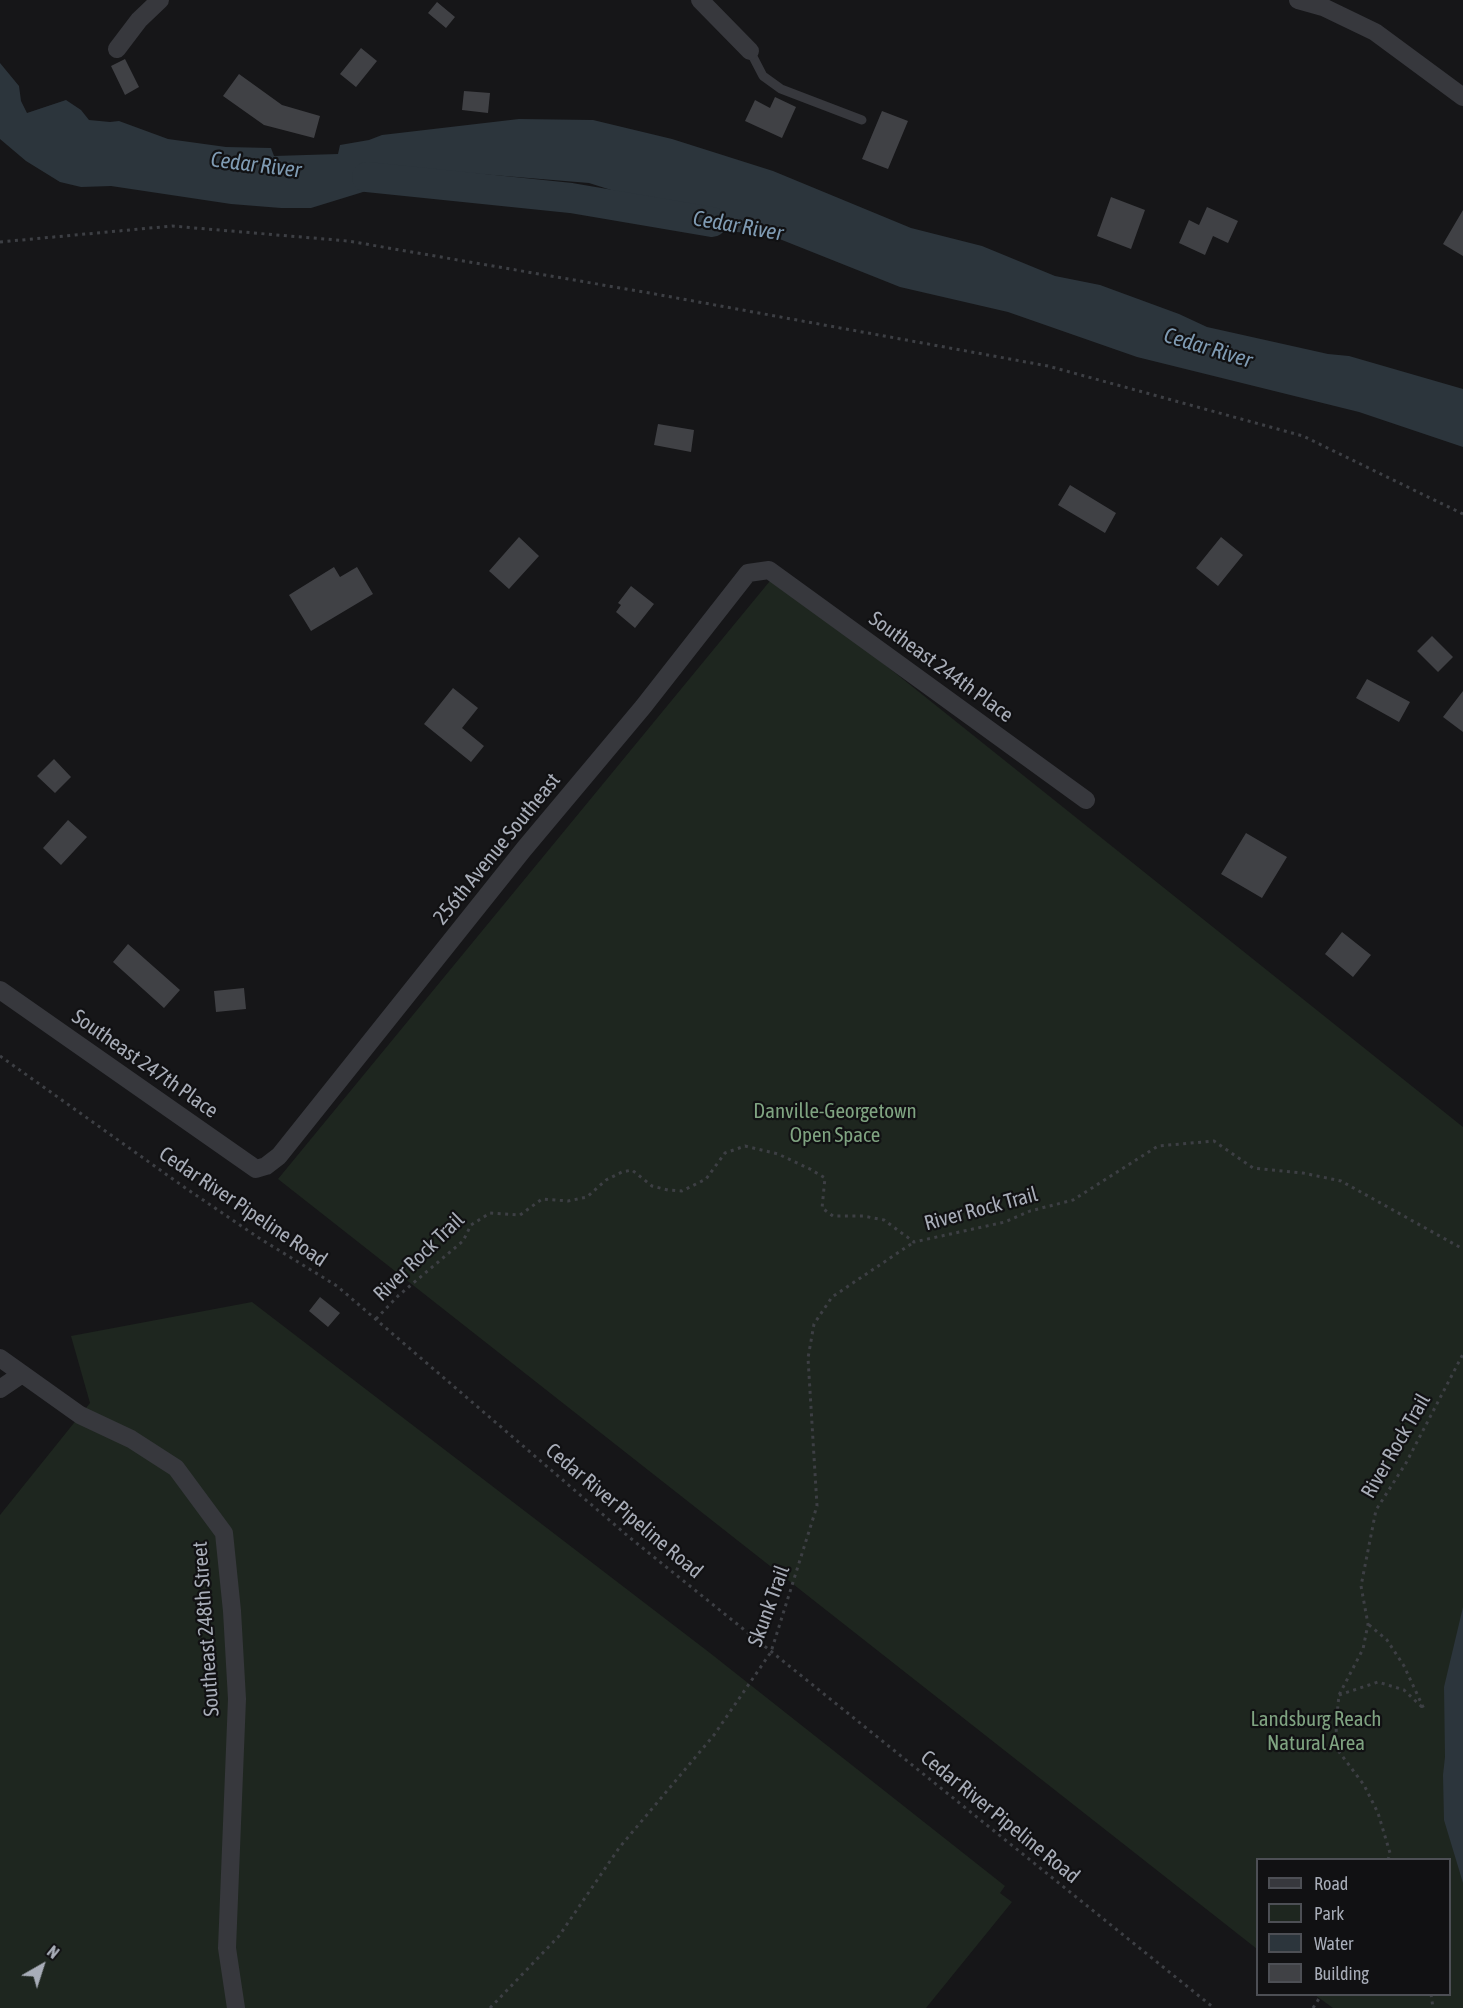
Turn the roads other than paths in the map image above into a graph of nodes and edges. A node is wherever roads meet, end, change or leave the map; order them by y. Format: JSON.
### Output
{"nodes":[{"id":1,"x":160,"y":0,"type":"edge"},
{"id":2,"x":700,"y":0,"type":"edge"},
{"id":3,"x":1298,"y":0,"type":"edge"},
{"id":4,"x":117,"y":49,"type":"dead end"},
{"id":5,"x":750,"y":51,"type":"joint"},
{"id":6,"x":1463,"y":97,"type":"edge"},
{"id":7,"x":862,"y":120,"type":"dead end"},
{"id":8,"x":769,"y":570,"type":"joint"},
{"id":9,"x":1086,"y":800,"type":"dead end"},
{"id":10,"x":0,"y":990,"type":"edge"},
{"id":11,"x":266,"y":1166,"type":"joint"},
{"id":12,"x":0,"y":1358,"type":"edge"},
{"id":13,"x":22,"y":1374,"type":"junction"},
{"id":14,"x":0,"y":1389,"type":"edge"},
{"id":15,"x":236,"y":2008,"type":"edge"}],
"edges":[{"from":1,"to":4,"type":"street"},
{"from":2,"to":5,"type":"street"},
{"from":3,"to":6,"type":"street"},
{"from":5,"to":7,"type":"lane"},
{"from":8,"to":9,"type":"street","name":"Southeast 244th Place"},
{"from":8,"to":11,"type":"street","name":"256th Avenue Southeast"},
{"from":10,"to":11,"type":"street","name":"Southeast 247th Place"},
{"from":12,"to":13,"type":"street","name":"Southeast 248th Street"},
{"from":13,"to":14,"type":"street"},
{"from":13,"to":15,"type":"street","name":"Southeast 248th Street"}]}
